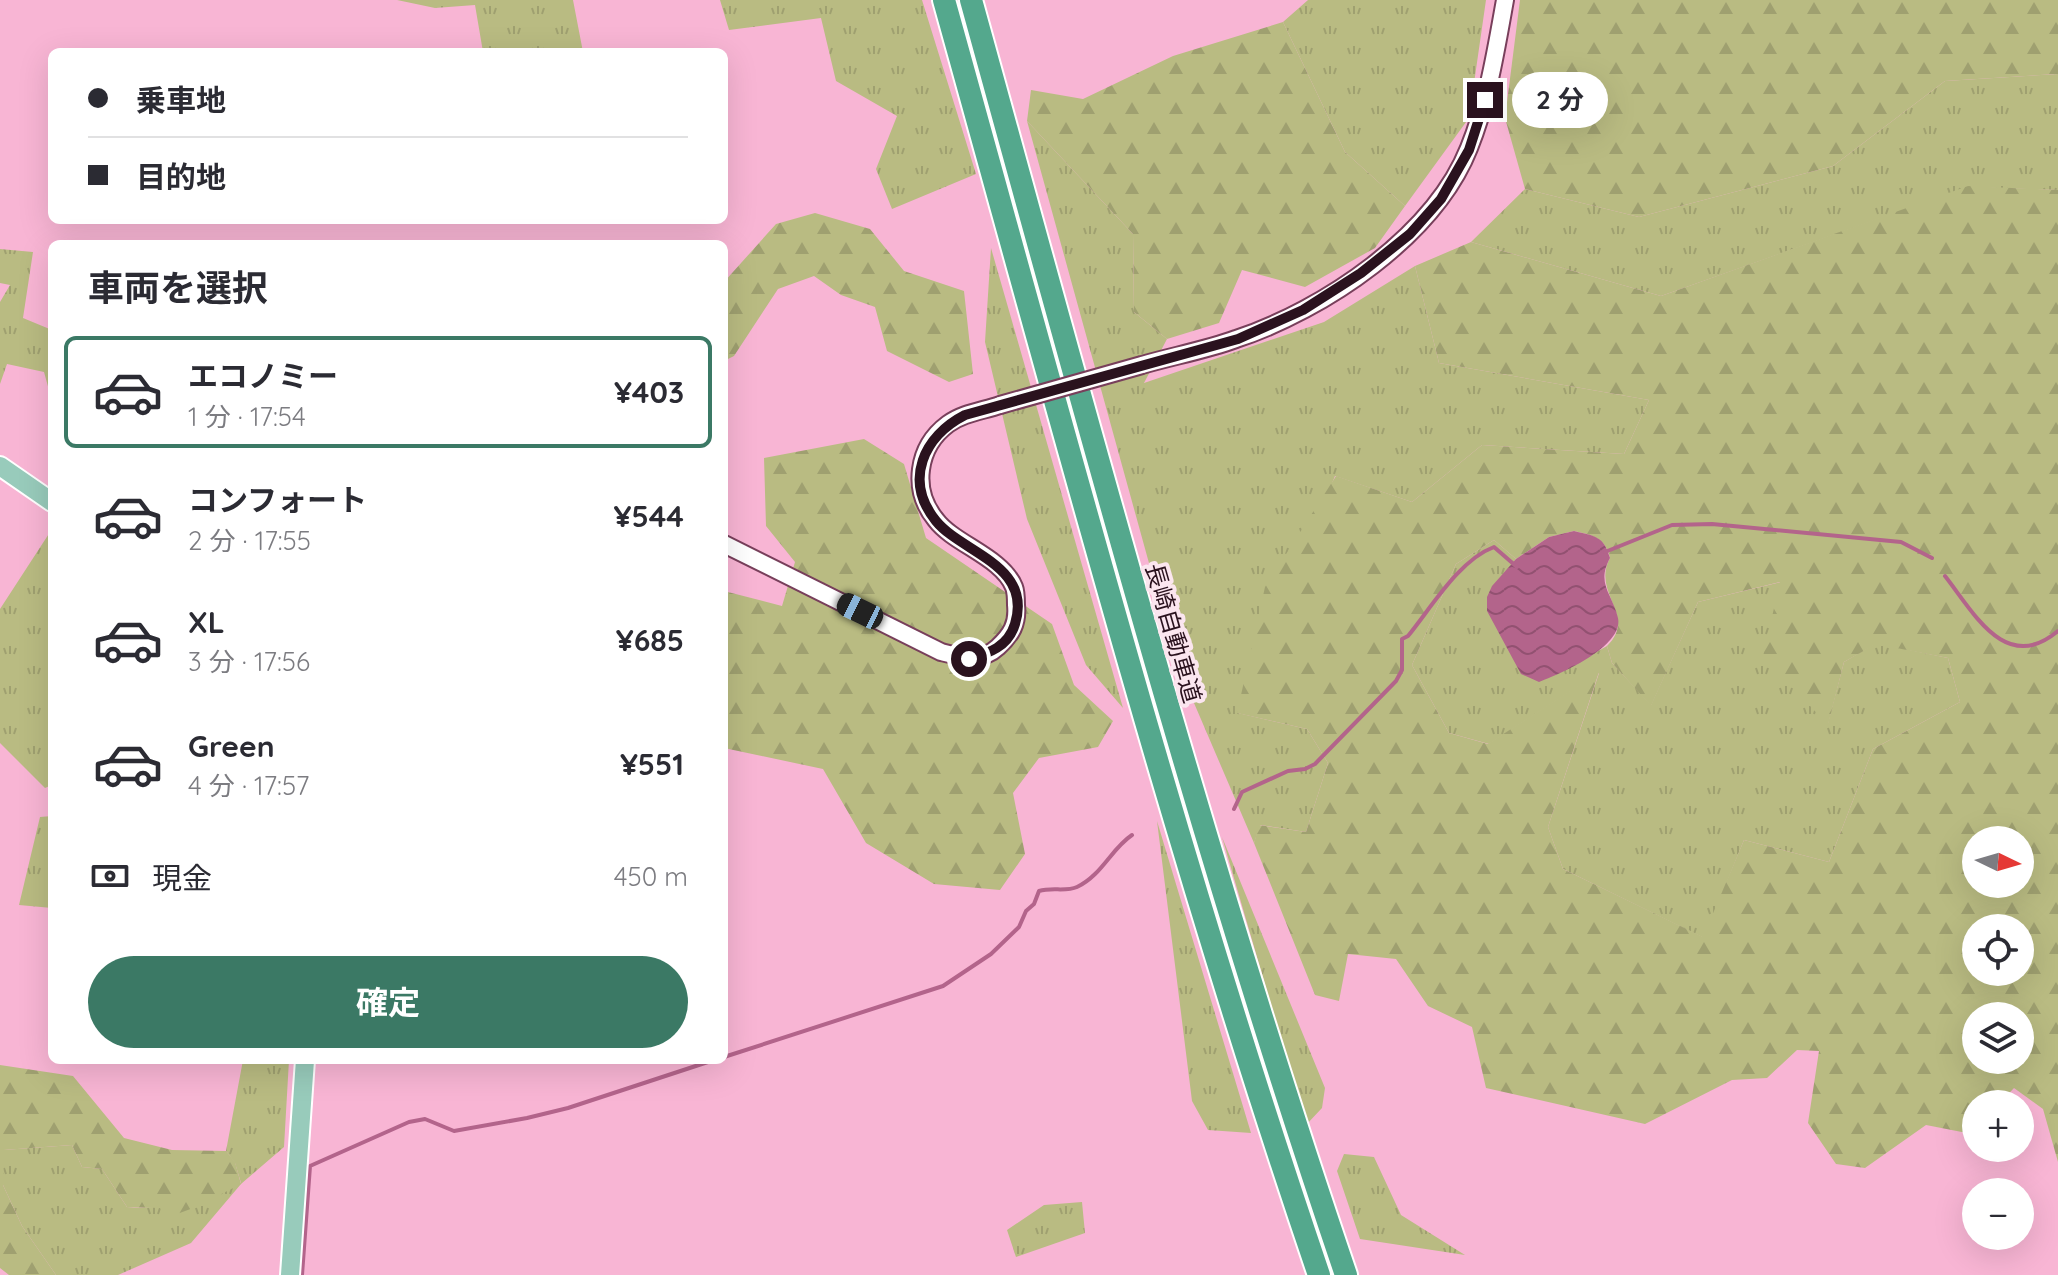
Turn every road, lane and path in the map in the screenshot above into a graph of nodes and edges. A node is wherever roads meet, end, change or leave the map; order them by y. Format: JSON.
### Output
{"nodes":[{"id":1,"x":944,"y":0,"type":"edge"},
{"id":2,"x":971,"y":0,"type":"edge"},
{"id":3,"x":1505,"y":0,"type":"edge"},
{"id":4,"x":0,"y":466,"type":"edge"},
{"id":5,"x":48,"y":499,"type":"edge"},
{"id":6,"x":728,"y":546,"type":"edge"},
{"id":7,"x":305,"y":1064,"type":"edge"},
{"id":8,"x":290,"y":1275,"type":"edge"},
{"id":9,"x":1319,"y":1275,"type":"edge"},
{"id":10,"x":1346,"y":1275,"type":"edge"}],
"edges":[{"from":1,"to":9,"type":"highway"},
{"from":2,"to":10,"type":"highway","name":"長崎自動車道"},
{"from":3,"to":6,"type":"street","bridge":true},
{"from":4,"to":5,"type":"main road"},
{"from":7,"to":8,"type":"main road"}]}
